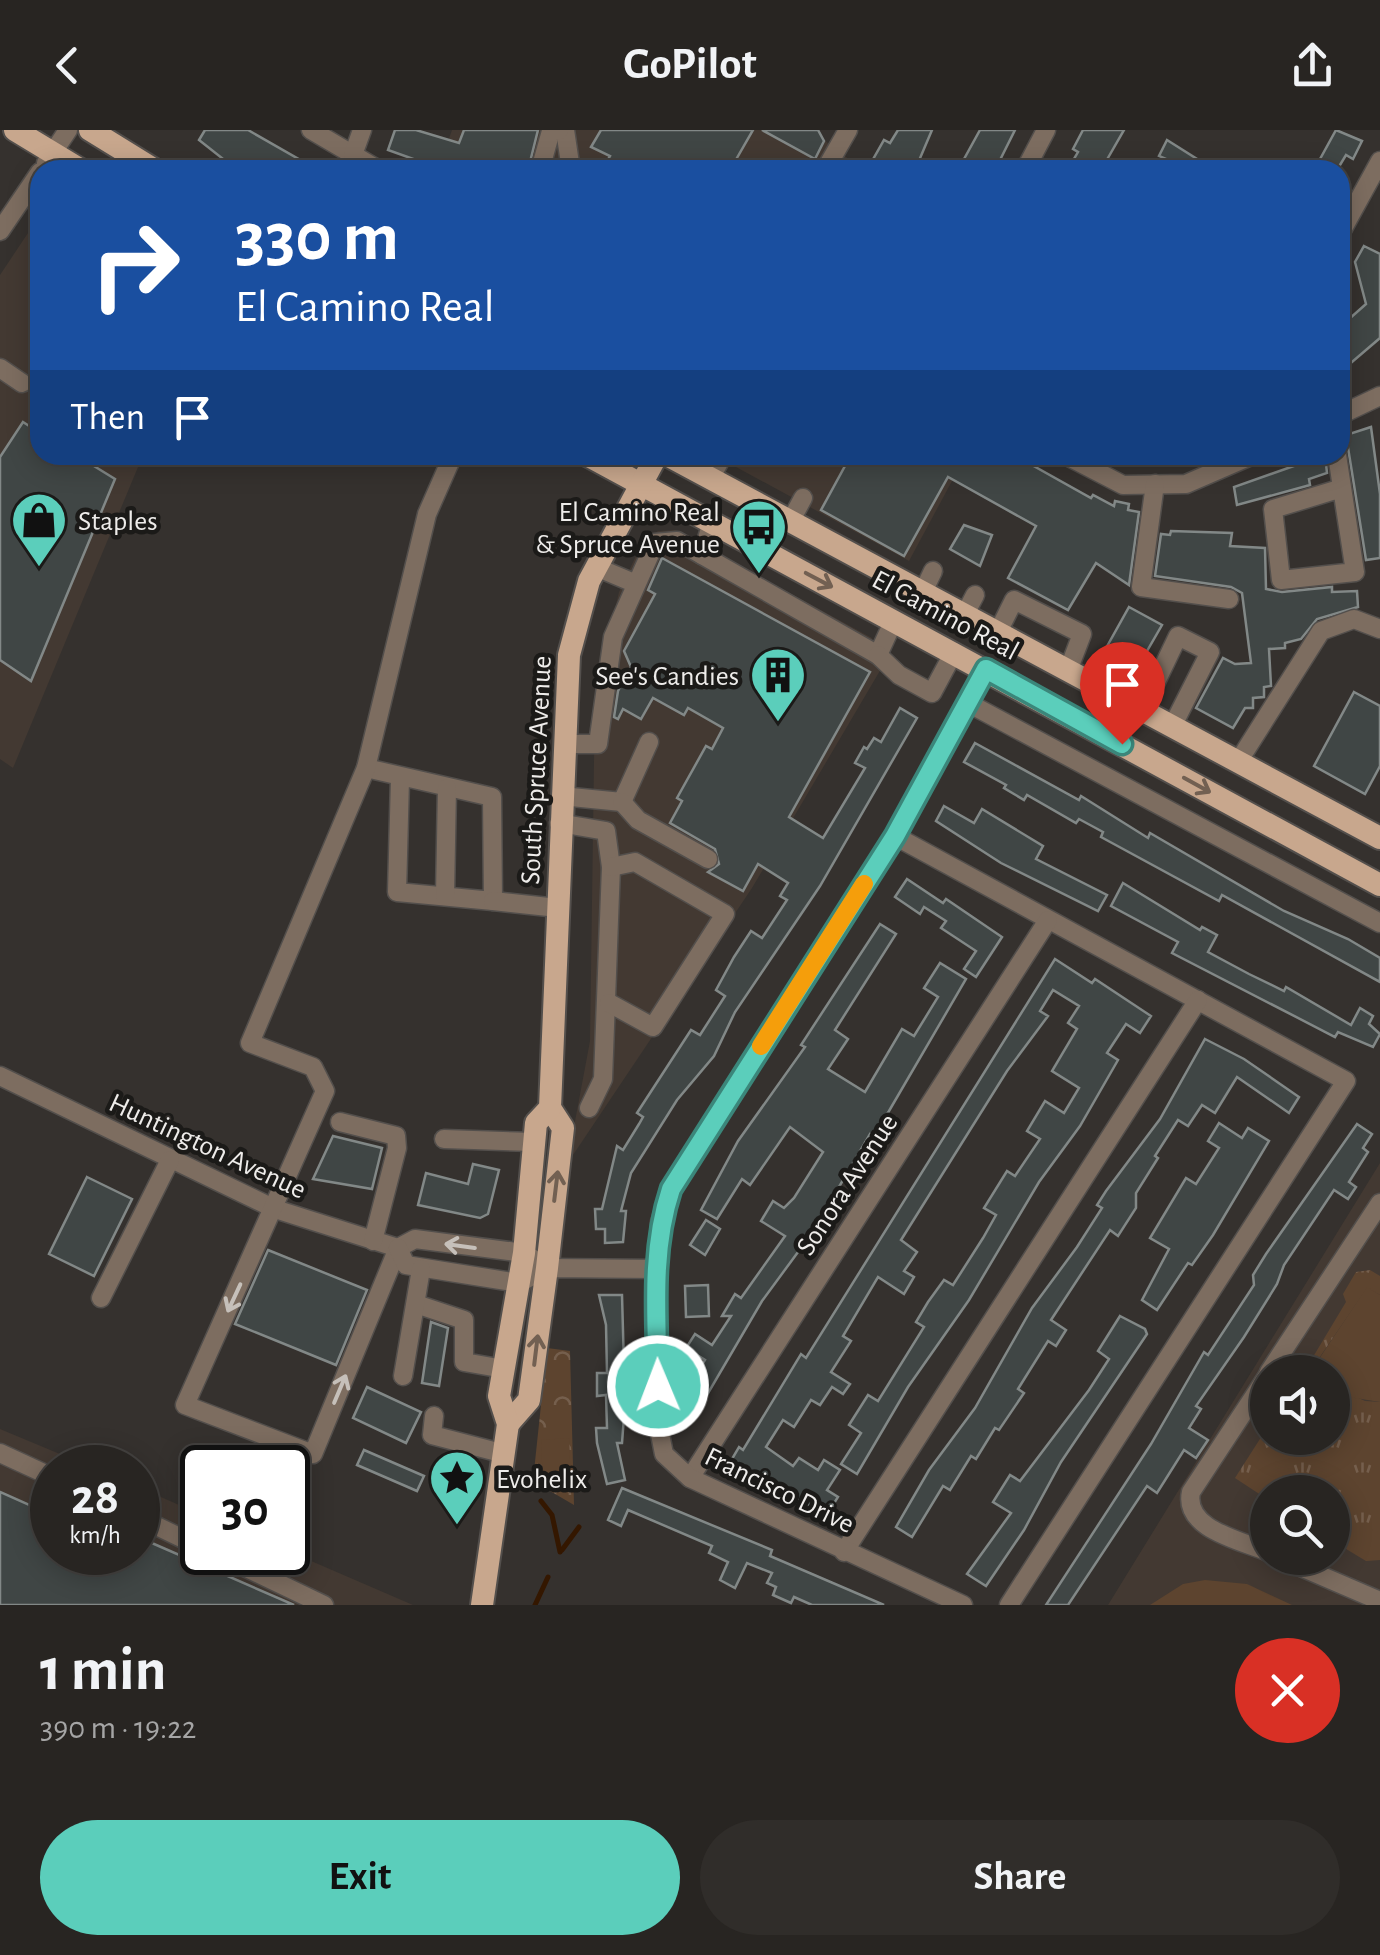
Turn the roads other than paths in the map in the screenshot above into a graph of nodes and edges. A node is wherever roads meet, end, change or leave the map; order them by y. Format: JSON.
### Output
{"nodes":[{"id":1,"x":15,"y":130,"type":"edge"},
{"id":2,"x":68,"y":130,"type":"edge"},
{"id":3,"x":90,"y":130,"type":"edge"},
{"id":4,"x":311,"y":130,"type":"edge"},
{"id":5,"x":362,"y":130,"type":"edge"},
{"id":6,"x":562,"y":130,"type":"edge"},
{"id":7,"x":848,"y":130,"type":"edge"},
{"id":8,"x":1046,"y":130,"type":"edge"},
{"id":9,"x":353,"y":155,"type":"junction"},
{"id":10,"x":41,"y":160,"type":"edge"},
{"id":11,"x":48,"y":160,"type":"edge"},
{"id":12,"x":139,"y":160,"type":"edge"},
{"id":13,"x":362,"y":160,"type":"edge"},
{"id":14,"x":543,"y":160,"type":"edge"},
{"id":15,"x":569,"y":160,"type":"edge"},
{"id":16,"x":832,"y":160,"type":"edge"},
{"id":17,"x":1030,"y":160,"type":"edge"},
{"id":18,"x":1380,"y":160,"type":"edge"},
{"id":19,"x":30,"y":187,"type":"edge"},
{"id":20,"x":1350,"y":216,"type":"edge"},
{"id":21,"x":0,"y":231,"type":"edge"},
{"id":22,"x":0,"y":368,"type":"edge"},
{"id":23,"x":22,"y":383,"type":"dead end"},
{"id":24,"x":1380,"y":396,"type":"edge"},
{"id":25,"x":1350,"y":411,"type":"edge"},
{"id":26,"x":448,"y":465,"type":"edge"},
{"id":27,"x":606,"y":465,"type":"edge"},
{"id":28,"x":651,"y":465,"type":"edge"},
{"id":29,"x":685,"y":465,"type":"edge"},
{"id":30,"x":717,"y":465,"type":"edge"},
{"id":31,"x":1085,"y":465,"type":"edge"},
{"id":32,"x":1230,"y":465,"type":"edge"},
{"id":33,"x":1339,"y":465,"type":"edge"},
{"id":34,"x":710,"y":478,"type":"junction"},
{"id":35,"x":641,"y":484,"type":"junction"},
{"id":36,"x":1155,"y":484,"type":"junction"},
{"id":37,"x":1342,"y":488,"type":"junction"},
{"id":38,"x":803,"y":498,"type":"dead end"},
{"id":39,"x":712,"y":522,"type":"junction"},
{"id":40,"x":790,"y":522,"type":"junction"},
{"id":41,"x":702,"y":555,"type":"junction"},
{"id":42,"x":596,"y":566,"type":"junction"},
{"id":43,"x":933,"y":571,"type":"dead end"},
{"id":44,"x":634,"y":583,"type":"junction"},
{"id":45,"x":922,"y":594,"type":"junction"},
{"id":46,"x":1229,"y":599,"type":"dead end"},
{"id":47,"x":894,"y":620,"type":"junction"},
{"id":48,"x":1380,"y":629,"type":"edge"},
{"id":49,"x":997,"y":634,"type":"junction"},
{"id":50,"x":954,"y":652,"type":"junction"},
{"id":51,"x":878,"y":655,"type":"junction"},
{"id":52,"x":986,"y":669,"type":"junction"},
{"id":53,"x":1068,"y":671,"type":"junction"},
{"id":54,"x":968,"y":703,"type":"junction"},
{"id":55,"x":1142,"y":711,"type":"junction"},
{"id":56,"x":1172,"y":727,"type":"junction"},
{"id":57,"x":650,"y":742,"type":"dead end"},
{"id":58,"x":564,"y":744,"type":"junction"},
{"id":59,"x":1238,"y":762,"type":"junction"},
{"id":60,"x":366,"y":768,"type":"junction"},
{"id":61,"x":400,"y":779,"type":"junction"},
{"id":62,"x":447,"y":788,"type":"junction"},
{"id":63,"x":561,"y":796,"type":"junction"},
{"id":64,"x":622,"y":802,"type":"junction"},
{"id":65,"x":560,"y":822,"type":"junction"},
{"id":66,"x":895,"y":836,"type":"junction"},
{"id":67,"x":1380,"y":838,"type":"edge"},
{"id":68,"x":708,"y":859,"type":"dead end"},
{"id":69,"x":611,"y":868,"type":"junction"},
{"id":70,"x":1380,"y":884,"type":"edge"},
{"id":71,"x":445,"y":896,"type":"junction"},
{"id":72,"x":493,"y":902,"type":"junction"},
{"id":73,"x":558,"y":908,"type":"junction"},
{"id":74,"x":1048,"y":920,"type":"junction"},
{"id":75,"x":1380,"y":923,"type":"edge"},
{"id":76,"x":1198,"y":1000,"type":"junction"},
{"id":77,"x":609,"y":1003,"type":"junction"},
{"id":78,"x":0,"y":1076,"type":"edge"},
{"id":79,"x":550,"y":1108,"type":"junction"},
{"id":80,"x":588,"y":1108,"type":"dead end"},
{"id":81,"x":340,"y":1122,"type":"dead end"},
{"id":82,"x":444,"y":1139,"type":"dead end"},
{"id":83,"x":534,"y":1142,"type":"junction"},
{"id":84,"x":170,"y":1160,"type":"junction"},
{"id":85,"x":1380,"y":1203,"type":"edge"},
{"id":86,"x":275,"y":1210,"type":"junction"},
{"id":87,"x":373,"y":1241,"type":"junction"},
{"id":88,"x":398,"y":1248,"type":"junction"},
{"id":89,"x":524,"y":1253,"type":"junction"},
{"id":90,"x":547,"y":1268,"type":"junction"},
{"id":91,"x":421,"y":1269,"type":"junction"},
{"id":92,"x":656,"y":1270,"type":"junction"},
{"id":93,"x":518,"y":1284,"type":"junction"},
{"id":94,"x":101,"y":1298,"type":"dead end"},
{"id":95,"x":416,"y":1304,"type":"junction"},
{"id":96,"x":1280,"y":1355,"type":"edge"},
{"id":97,"x":504,"y":1369,"type":"junction"},
{"id":98,"x":403,"y":1376,"type":"dead end"},
{"id":99,"x":1250,"y":1402,"type":"edge"},
{"id":100,"x":434,"y":1416,"type":"dead end"},
{"id":101,"x":508,"y":1424,"type":"junction"},
{"id":102,"x":0,"y":1452,"type":"edge"},
{"id":103,"x":504,"y":1454,"type":"junction"},
{"id":104,"x":30,"y":1466,"type":"edge"},
{"id":105,"x":690,"y":1478,"type":"junction"},
{"id":106,"x":1250,"y":1544,"type":"edge"},
{"id":107,"x":844,"y":1552,"type":"junction"},
{"id":108,"x":261,"y":1575,"type":"edge"},
{"id":109,"x":1320,"y":1575,"type":"edge"},
{"id":110,"x":1380,"y":1601,"type":"edge"},
{"id":111,"x":324,"y":1605,"type":"edge"},
{"id":112,"x":482,"y":1605,"type":"edge"},
{"id":113,"x":963,"y":1605,"type":"edge"},
{"id":114,"x":1010,"y":1605,"type":"edge"}],
"edges":[{"from":1,"to":10,"type":"main road"},
{"from":2,"to":11,"type":"street"},
{"from":3,"to":12,"type":"main road"},
{"from":4,"to":9,"type":"street"},
{"from":5,"to":9,"type":"street"},
{"from":6,"to":14,"type":"street"},
{"from":6,"to":15,"type":"street"},
{"from":7,"to":16,"type":"street"},
{"from":8,"to":17,"type":"street"},
{"from":9,"to":13,"type":"street"},
{"from":18,"to":20,"type":"street"},
{"from":19,"to":21,"type":"street"},
{"from":22,"to":23,"type":"street"},
{"from":24,"to":25,"type":"street"},
{"from":26,"to":60,"type":"street"},
{"from":27,"to":35,"type":"main road","name":"El Camino Real"},
{"from":28,"to":35,"type":"main road","name":"South Spruce Avenue"},
{"from":29,"to":34,"type":"main road","name":"El Camino Real"},
{"from":30,"to":34,"type":"street"},
{"from":31,"to":36,"type":"street"},
{"from":32,"to":36,"type":"street"},
{"from":33,"to":37,"type":"street"},
{"from":34,"to":40,"type":"main road","name":"El Camino Real"},
{"from":35,"to":39,"type":"main road","name":"El Camino Real"},
{"from":35,"to":42,"type":"main road","name":"South Spruce Avenue"},
{"from":36,"to":46,"type":"street"},
{"from":37,"to":37,"type":"street"},
{"from":38,"to":40,"type":"street"},
{"from":39,"to":41,"type":"street"},
{"from":39,"to":47,"type":"main road","name":"El Camino Real","one_way":true},
{"from":40,"to":45,"type":"main road","name":"El Camino Real"},
{"from":41,"to":44,"type":"street"},
{"from":41,"to":51,"type":"street"},
{"from":42,"to":44,"type":"street"},
{"from":42,"to":58,"type":"main road","name":"South Spruce Avenue"},
{"from":43,"to":45,"type":"street"},
{"from":44,"to":58,"type":"street"},
{"from":45,"to":49,"type":"main road","name":"El Camino Real"},
{"from":47,"to":50,"type":"main road","name":"El Camino Real"},
{"from":47,"to":51,"type":"street"},
{"from":48,"to":59,"type":"street"},
{"from":49,"to":53,"type":"main road","name":"El Camino Real"},
{"from":49,"to":53,"type":"street"},
{"from":50,"to":51,"type":"street"},
{"from":50,"to":52,"type":"main road","name":"El Camino Real"},
{"from":52,"to":54,"type":"street","name":"Francisco Drive"},
{"from":52,"to":70,"type":"main road","name":"El Camino Real","one_way":true},
{"from":53,"to":55,"type":"main road","name":"El Camino Real"},
{"from":54,"to":66,"type":"street","name":"Francisco Drive"},
{"from":54,"to":75,"type":"street"},
{"from":55,"to":56,"type":"main road","name":"El Camino Real"},
{"from":55,"to":56,"type":"street"},
{"from":56,"to":59,"type":"main road","name":"El Camino Real"},
{"from":57,"to":64,"type":"street"},
{"from":58,"to":63,"type":"main road","name":"South Spruce Avenue"},
{"from":59,"to":67,"type":"main road","name":"El Camino Real"},
{"from":60,"to":61,"type":"street"},
{"from":60,"to":86,"type":"street"},
{"from":61,"to":62,"type":"street"},
{"from":61,"to":71,"type":"street"},
{"from":62,"to":71,"type":"street"},
{"from":62,"to":72,"type":"street"},
{"from":63,"to":64,"type":"street"},
{"from":63,"to":65,"type":"main road","name":"South Spruce Avenue"},
{"from":64,"to":68,"type":"street"},
{"from":65,"to":69,"type":"street"},
{"from":65,"to":73,"type":"main road","name":"South Spruce Avenue"},
{"from":66,"to":74,"type":"street"},
{"from":66,"to":92,"type":"street","name":"Francisco Drive"},
{"from":69,"to":77,"type":"street"},
{"from":69,"to":77,"type":"street"},
{"from":71,"to":72,"type":"street"},
{"from":72,"to":73,"type":"street"},
{"from":73,"to":79,"type":"main road","name":"South Spruce Avenue"},
{"from":74,"to":76,"type":"street"},
{"from":74,"to":105,"type":"street","name":"Sonora Avenue"},
{"from":76,"to":107,"type":"street"},
{"from":76,"to":114,"type":"street"},
{"from":77,"to":80,"type":"street"},
{"from":78,"to":84,"type":"street","name":"Huntington Avenue"},
{"from":79,"to":83,"type":"main road","name":"South Spruce Avenue"},
{"from":90,"to":79,"type":"main road","name":"South Spruce Avenue","one_way":true},
{"from":81,"to":87,"type":"street"},
{"from":82,"to":83,"type":"street"},
{"from":83,"to":89,"type":"main road","name":"South Spruce Avenue"},
{"from":84,"to":86,"type":"street","name":"Huntington Avenue"},
{"from":84,"to":94,"type":"street"},
{"from":85,"to":96,"type":"street"},
{"from":86,"to":87,"type":"street","name":"Huntington Avenue"},
{"from":86,"to":88,"type":"street","one_way":true},
{"from":87,"to":88,"type":"street","name":"Huntington Avenue"},
{"from":89,"to":88,"type":"street","name":"Huntington Avenue","one_way":true},
{"from":88,"to":91,"type":"street","name":"Huntington Avenue"},
{"from":89,"to":90,"type":"street","name":"Huntington Avenue"},
{"from":89,"to":93,"type":"main road","name":"South Spruce Avenue"},
{"from":90,"to":92,"type":"street"},
{"from":90,"to":93,"type":"street"},
{"from":101,"to":90,"type":"main road","name":"South Spruce Avenue","one_way":true},
{"from":91,"to":93,"type":"street"},
{"from":91,"to":95,"type":"street"},
{"from":92,"to":105,"type":"street","name":"Francisco Drive"},
{"from":93,"to":97,"type":"main road","name":"South Spruce Avenue"},
{"from":95,"to":97,"type":"street"},
{"from":95,"to":98,"type":"street"},
{"from":97,"to":101,"type":"main road","name":"South Spruce Avenue"},
{"from":99,"to":106,"type":"street"},
{"from":100,"to":103,"type":"street"},
{"from":101,"to":103,"type":"main road","name":"South Spruce Avenue"},
{"from":102,"to":104,"type":"street"},
{"from":103,"to":112,"type":"main road","name":"South Spruce Avenue"},
{"from":105,"to":107,"type":"street","name":"Francisco Drive"},
{"from":107,"to":113,"type":"street","name":"Francisco Drive"},
{"from":108,"to":111,"type":"street"},
{"from":109,"to":110,"type":"street"}]}
